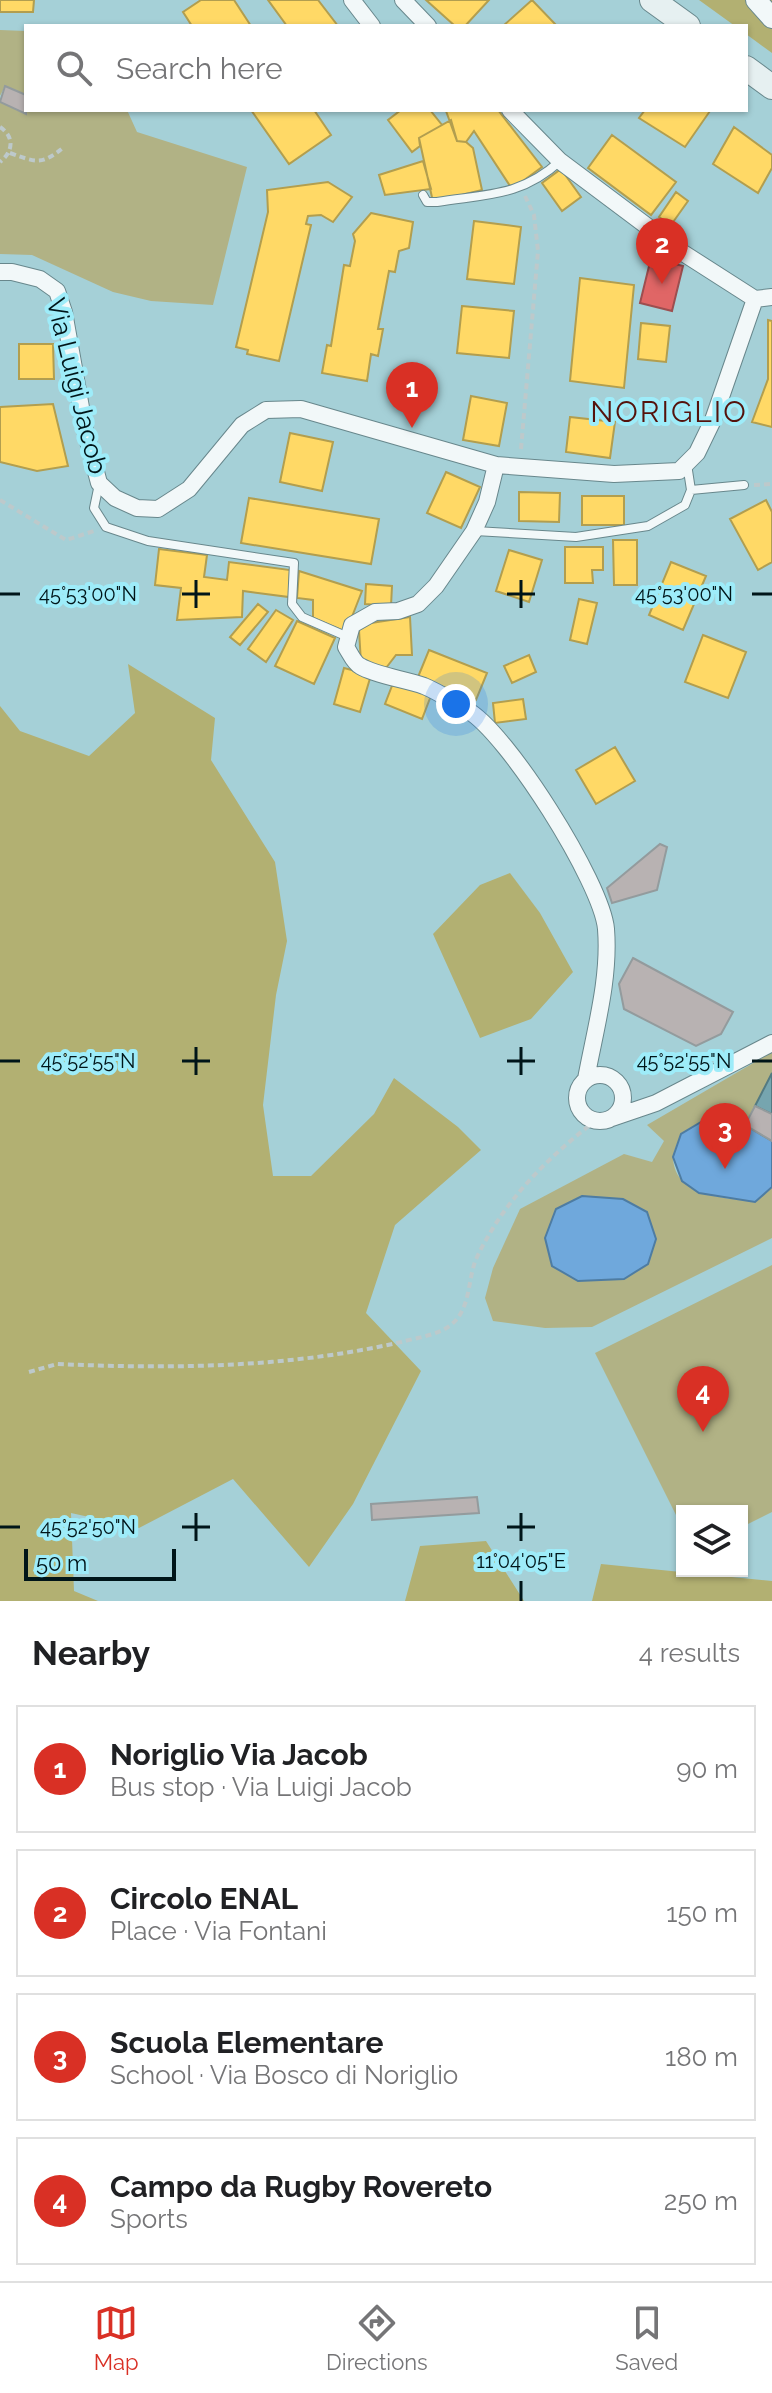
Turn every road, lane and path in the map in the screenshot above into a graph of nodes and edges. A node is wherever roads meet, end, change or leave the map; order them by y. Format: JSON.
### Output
{"nodes":[{"id":1,"x":352,"y":0,"type":"edge"},
{"id":2,"x":403,"y":0,"type":"edge"},
{"id":3,"x":652,"y":0,"type":"edge"},
{"id":4,"x":756,"y":0,"type":"edge"},
{"id":5,"x":772,"y":18,"type":"edge"},
{"id":6,"x":370,"y":24,"type":"edge"},
{"id":7,"x":426,"y":24,"type":"edge"},
{"id":8,"x":685,"y":24,"type":"edge"},
{"id":9,"x":748,"y":69,"type":"edge"},
{"id":10,"x":772,"y":87,"type":"edge"},
{"id":11,"x":512,"y":112,"type":"edge"},
{"id":12,"x":0,"y":127,"type":"edge"},
{"id":13,"x":64,"y":147,"type":"dead end"},
{"id":14,"x":10,"y":153,"type":"junction"},
{"id":15,"x":560,"y":161,"type":"junction"},
{"id":16,"x":0,"y":162,"type":"edge"},
{"id":17,"x":521,"y":187,"type":"junction"},
{"id":18,"x":423,"y":195,"type":"dead end"},
{"id":19,"x":0,"y":272,"type":"edge"},
{"id":20,"x":764,"y":298,"type":"edge"},
{"id":21,"x":687,"y":463,"type":"junction"},
{"id":22,"x":496,"y":465,"type":"junction"},
{"id":23,"x":519,"y":467,"type":"junction"},
{"id":24,"x":99,"y":483,"type":"junction"},
{"id":25,"x":744,"y":485,"type":"dead end"},
{"id":26,"x":691,"y":490,"type":"junction"},
{"id":27,"x":0,"y":500,"type":"edge"},
{"id":28,"x":106,"y":527,"type":"junction"},
{"id":29,"x":474,"y":531,"type":"junction"},
{"id":30,"x":348,"y":637,"type":"junction"},
{"id":31,"x":772,"y":1043,"type":"edge"},
{"id":32,"x":586,"y":1079,"type":"junction"},
{"id":33,"x":603,"y":1120,"type":"junction"},
{"id":34,"x":29,"y":1372,"type":"dead end"}],
"edges":[{"from":1,"to":6,"type":"street"},
{"from":2,"to":7,"type":"street"},
{"from":3,"to":8,"type":"main road"},
{"from":4,"to":5,"type":"street"},
{"from":9,"to":10,"type":"main road"},
{"from":11,"to":15,"type":"street"},
{"from":12,"to":14,"type":"path"},
{"from":13,"to":14,"type":"path"},
{"from":14,"to":16,"type":"path"},
{"from":15,"to":17,"type":"lane"},
{"from":15,"to":20,"type":"street"},
{"from":17,"to":18,"type":"lane"},
{"from":17,"to":23,"type":"path"},
{"from":19,"to":24,"type":"street","name":"Via Luigi Jacob"},
{"from":20,"to":21,"type":"street"},
{"from":21,"to":23,"type":"street","name":"Via Luigi Jacob"},
{"from":21,"to":26,"type":"lane"},
{"from":22,"to":23,"type":"street","name":"Via Luigi Jacob"},
{"from":22,"to":24,"type":"street","name":"Via Luigi Jacob"},
{"from":22,"to":29,"type":"street"},
{"from":24,"to":28,"type":"lane"},
{"from":25,"to":26,"type":"lane"},
{"from":26,"to":29,"type":"lane"},
{"from":27,"to":28,"type":"path"},
{"from":28,"to":30,"type":"lane"},
{"from":29,"to":30,"type":"street"},
{"from":30,"to":32,"type":"street"},
{"from":31,"to":33,"type":"street"},
{"from":32,"to":33,"type":"street"},
{"from":32,"to":33,"type":"street"},
{"from":33,"to":34,"type":"path"}]}
